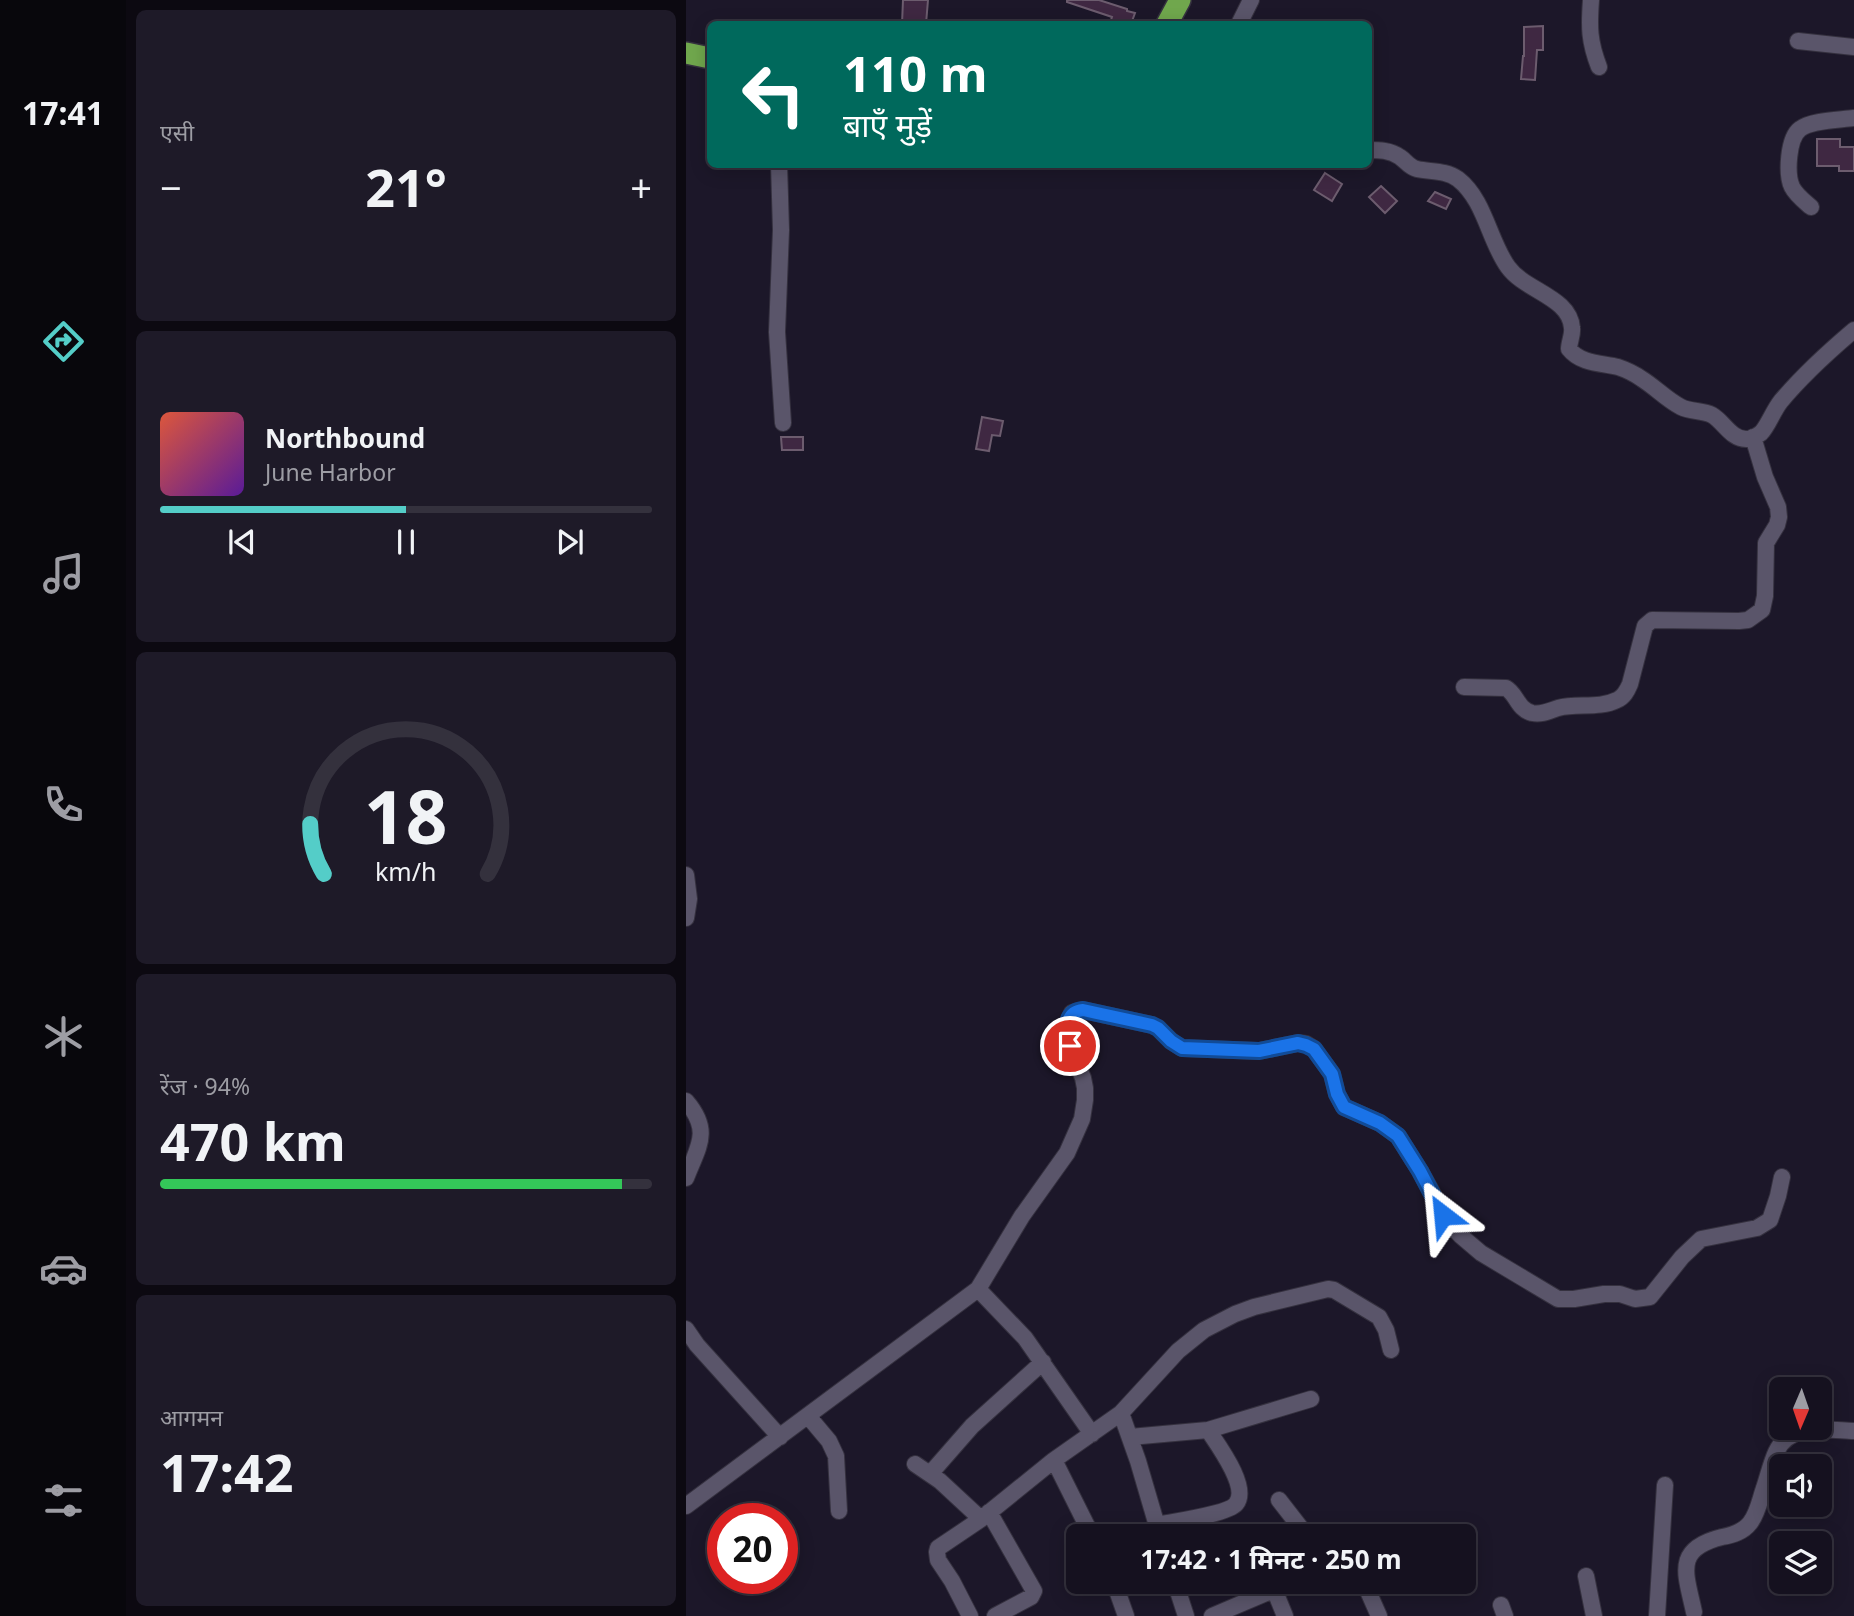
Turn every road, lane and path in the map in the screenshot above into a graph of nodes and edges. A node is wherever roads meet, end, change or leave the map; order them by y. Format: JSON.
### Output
{"nodes":[{"id":1,"x":1180,"y":0,"type":"edge"},
{"id":2,"x":1251,"y":0,"type":"edge"},
{"id":3,"x":1591,"y":0,"type":"edge"},
{"id":4,"x":1169,"y":21,"type":"edge"},
{"id":5,"x":1241,"y":21,"type":"edge"},
{"id":6,"x":1798,"y":41,"type":"dead end"},
{"id":7,"x":1854,"y":47,"type":"edge"},
{"id":8,"x":686,"y":53,"type":"edge"},
{"id":9,"x":707,"y":57,"type":"edge"},
{"id":10,"x":1599,"y":67,"type":"dead end"},
{"id":11,"x":1854,"y":118,"type":"edge"},
{"id":12,"x":1372,"y":150,"type":"edge"},
{"id":13,"x":779,"y":168,"type":"edge"},
{"id":14,"x":1811,"y":207,"type":"dead end"},
{"id":15,"x":1854,"y":330,"type":"edge"},
{"id":16,"x":783,"y":423,"type":"dead end"},
{"id":17,"x":1753,"y":437,"type":"junction"},
{"id":18,"x":1464,"y":687,"type":"dead end"},
{"id":19,"x":686,"y":875,"type":"edge"},
{"id":20,"x":686,"y":918,"type":"edge"},
{"id":21,"x":686,"y":1101,"type":"edge"},
{"id":22,"x":1782,"y":1177,"type":"dead end"},
{"id":23,"x":686,"y":1178,"type":"edge"},
{"id":24,"x":978,"y":1289,"type":"junction"},
{"id":25,"x":686,"y":1329,"type":"edge"},
{"id":26,"x":1391,"y":1350,"type":"dead end"},
{"id":27,"x":1043,"y":1362,"type":"junction"},
{"id":28,"x":1311,"y":1399,"type":"dead end"},
{"id":29,"x":1121,"y":1413,"type":"junction"},
{"id":30,"x":808,"y":1416,"type":"junction"},
{"id":31,"x":1208,"y":1430,"type":"junction"},
{"id":32,"x":1854,"y":1431,"type":"edge"},
{"id":33,"x":1091,"y":1434,"type":"junction"},
{"id":34,"x":780,"y":1437,"type":"junction"},
{"id":35,"x":1130,"y":1437,"type":"junction"},
{"id":36,"x":1054,"y":1460,"type":"junction"},
{"id":37,"x":915,"y":1464,"type":"dead end"},
{"id":38,"x":930,"y":1474,"type":"junction"},
{"id":39,"x":1665,"y":1485,"type":"dead end"},
{"id":40,"x":1279,"y":1500,"type":"dead end"},
{"id":41,"x":686,"y":1506,"type":"edge"},
{"id":42,"x":839,"y":1511,"type":"dead end"},
{"id":43,"x":985,"y":1515,"type":"junction"},
{"id":44,"x":1086,"y":1524,"type":"edge"},
{"id":45,"x":1157,"y":1524,"type":"edge"},
{"id":46,"x":1179,"y":1524,"type":"edge"},
{"id":47,"x":1298,"y":1524,"type":"edge"},
{"id":48,"x":1586,"y":1576,"type":"dead end"},
{"id":49,"x":1118,"y":1594,"type":"edge"},
{"id":50,"x":1179,"y":1594,"type":"edge"},
{"id":51,"x":1264,"y":1594,"type":"edge"},
{"id":52,"x":1276,"y":1594,"type":"edge"},
{"id":53,"x":1369,"y":1594,"type":"edge"},
{"id":54,"x":1694,"y":1612,"type":"dead end"},
{"id":55,"x":970,"y":1616,"type":"edge"},
{"id":56,"x":995,"y":1616,"type":"edge"},
{"id":57,"x":1126,"y":1616,"type":"edge"},
{"id":58,"x":1186,"y":1616,"type":"edge"},
{"id":59,"x":1212,"y":1616,"type":"edge"},
{"id":60,"x":1284,"y":1616,"type":"edge"},
{"id":61,"x":1379,"y":1616,"type":"edge"},
{"id":62,"x":1594,"y":1616,"type":"edge"},
{"id":63,"x":1657,"y":1616,"type":"edge"}],
"edges":[{"from":1,"to":4,"type":"highway"},
{"from":2,"to":5,"type":"street"},
{"from":3,"to":10,"type":"street"},
{"from":6,"to":7,"type":"street"},
{"from":8,"to":9,"type":"highway"},
{"from":11,"to":14,"type":"street"},
{"from":12,"to":17,"type":"street"},
{"from":13,"to":16,"type":"street"},
{"from":15,"to":17,"type":"street"},
{"from":17,"to":18,"type":"street"},
{"from":19,"to":20,"type":"street"},
{"from":21,"to":23,"type":"street"},
{"from":22,"to":24,"type":"street"},
{"from":24,"to":27,"type":"street"},
{"from":24,"to":30,"type":"street"},
{"from":25,"to":34,"type":"street"},
{"from":26,"to":29,"type":"street"},
{"from":27,"to":33,"type":"street"},
{"from":27,"to":38,"type":"street"},
{"from":28,"to":31,"type":"street"},
{"from":29,"to":33,"type":"street"},
{"from":29,"to":35,"type":"street"},
{"from":30,"to":34,"type":"street"},
{"from":30,"to":42,"type":"street"},
{"from":31,"to":35,"type":"street"},
{"from":31,"to":46,"type":"street"},
{"from":32,"to":54,"type":"street"},
{"from":33,"to":36,"type":"street"},
{"from":34,"to":41,"type":"street"},
{"from":35,"to":45,"type":"street"},
{"from":36,"to":43,"type":"street"},
{"from":36,"to":44,"type":"street"},
{"from":37,"to":38,"type":"street"},
{"from":38,"to":43,"type":"street"},
{"from":39,"to":63,"type":"street"},
{"from":40,"to":47,"type":"street"},
{"from":43,"to":55,"type":"street"},
{"from":43,"to":56,"type":"street"},
{"from":48,"to":62,"type":"street"},
{"from":49,"to":57,"type":"street"},
{"from":50,"to":58,"type":"street"},
{"from":51,"to":59,"type":"street"},
{"from":52,"to":60,"type":"street"},
{"from":53,"to":61,"type":"street"}]}
